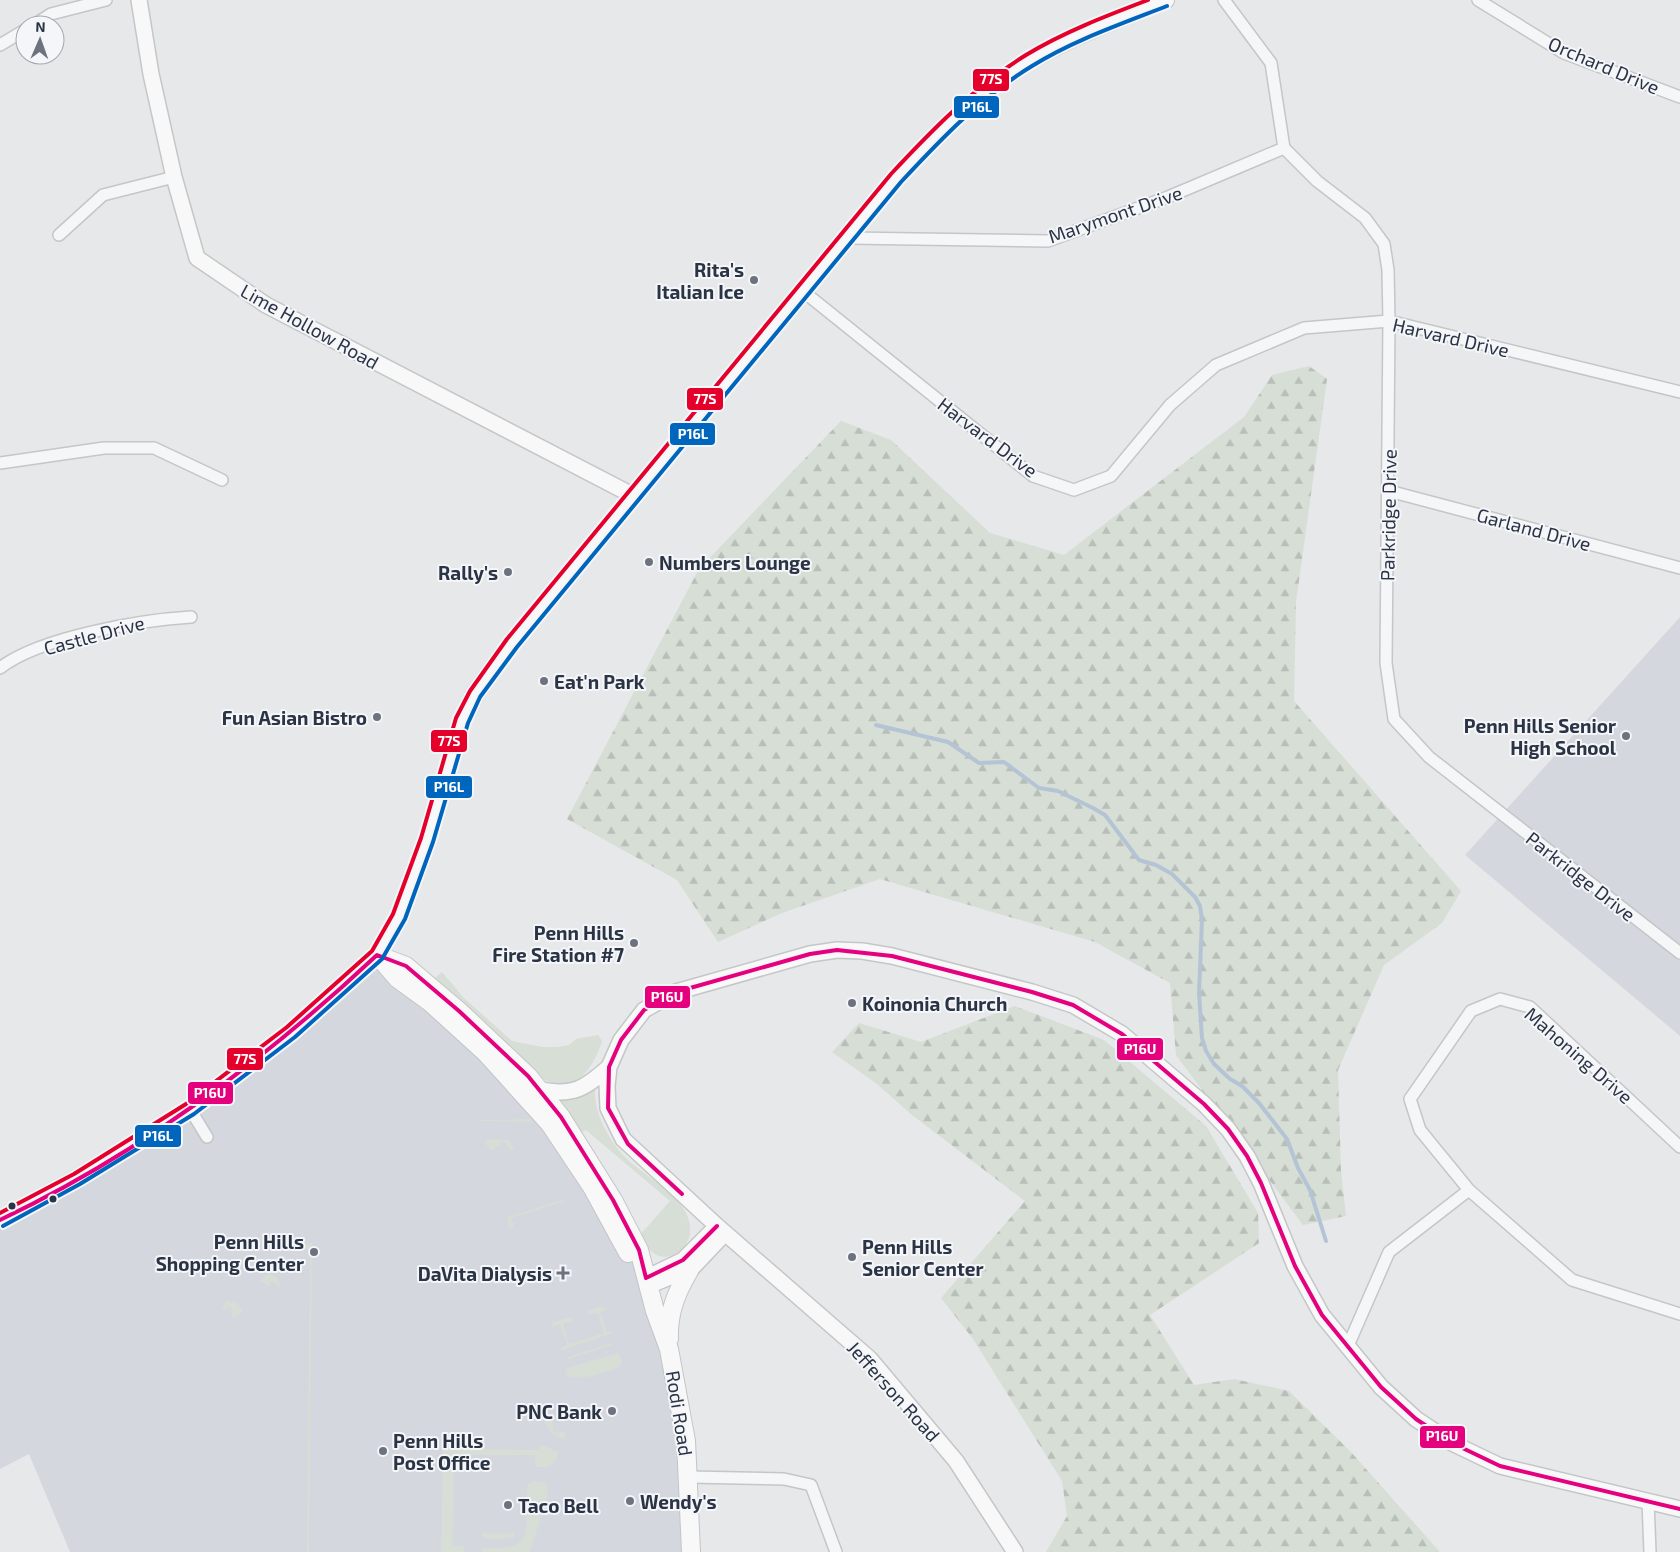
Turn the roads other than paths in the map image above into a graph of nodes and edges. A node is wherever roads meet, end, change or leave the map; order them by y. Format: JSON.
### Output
{"nodes":[{"id":1,"x":106,"y":0,"type":"edge"},
{"id":2,"x":139,"y":0,"type":"edge"},
{"id":3,"x":1165,"y":0,"type":"edge"},
{"id":4,"x":1224,"y":0,"type":"edge"},
{"id":5,"x":1478,"y":0,"type":"edge"},
{"id":6,"x":49,"y":15,"type":"edge"},
{"id":7,"x":15,"y":36,"type":"edge"},
{"id":8,"x":0,"y":45,"type":"edge"},
{"id":9,"x":1680,"y":97,"type":"edge"},
{"id":10,"x":1284,"y":148,"type":"junction"},
{"id":11,"x":174,"y":177,"type":"junction"},
{"id":12,"x":59,"y":235,"type":"dead end"},
{"id":13,"x":848,"y":238,"type":"junction"},
{"id":14,"x":804,"y":292,"type":"junction"},
{"id":15,"x":1389,"y":322,"type":"junction"},
{"id":16,"x":1680,"y":392,"type":"edge"},
{"id":17,"x":0,"y":463,"type":"edge"},
{"id":18,"x":222,"y":480,"type":"dead end"},
{"id":19,"x":1389,"y":491,"type":"junction"},
{"id":20,"x":634,"y":496,"type":"junction"},
{"id":21,"x":1680,"y":568,"type":"edge"},
{"id":22,"x":191,"y":617,"type":"dead end"},
{"id":23,"x":0,"y":668,"type":"edge"},
{"id":24,"x":1680,"y":953,"type":"edge"},
{"id":25,"x":377,"y":954,"type":"junction"},
{"id":26,"x":609,"y":1067,"type":"junction"},
{"id":27,"x":540,"y":1090,"type":"junction"},
{"id":28,"x":190,"y":1109,"type":"junction"},
{"id":29,"x":207,"y":1137,"type":"dead end"},
{"id":30,"x":1680,"y":1147,"type":"edge"},
{"id":31,"x":1469,"y":1190,"type":"junction"},
{"id":32,"x":0,"y":1220,"type":"edge"},
{"id":33,"x":721,"y":1229,"type":"junction"},
{"id":34,"x":689,"y":1271,"type":"junction"},
{"id":35,"x":647,"y":1282,"type":"junction"},
{"id":36,"x":1680,"y":1314,"type":"edge"},
{"id":37,"x":1347,"y":1348,"type":"junction"},
{"id":38,"x":669,"y":1349,"type":"junction"},
{"id":39,"x":689,"y":1477,"type":"junction"},
{"id":40,"x":1648,"y":1501,"type":"junction"},
{"id":41,"x":1680,"y":1509,"type":"edge"},
{"id":42,"x":691,"y":1552,"type":"edge"},
{"id":43,"x":836,"y":1552,"type":"edge"},
{"id":44,"x":1015,"y":1552,"type":"edge"},
{"id":45,"x":1650,"y":1552,"type":"edge"}],
"edges":[{"from":1,"to":6,"type":"street"},
{"from":2,"to":11,"type":"street","name":"Lime Hollow Road"},
{"from":3,"to":13,"type":"main road"},
{"from":4,"to":10,"type":"street"},
{"from":5,"to":9,"type":"street","name":"Orchard Drive"},
{"from":7,"to":8,"type":"street"},
{"from":10,"to":13,"type":"street","name":"Marymont Drive"},
{"from":10,"to":15,"type":"street","name":"Parkridge Drive"},
{"from":11,"to":12,"type":"street"},
{"from":11,"to":20,"type":"street","name":"Lime Hollow Road"},
{"from":13,"to":14,"type":"main road"},
{"from":14,"to":15,"type":"street","name":"Harvard Drive"},
{"from":14,"to":20,"type":"main road"},
{"from":15,"to":16,"type":"street","name":"Harvard Drive"},
{"from":15,"to":19,"type":"street","name":"Parkridge Drive"},
{"from":17,"to":18,"type":"street"},
{"from":19,"to":21,"type":"street","name":"Garland Drive"},
{"from":19,"to":24,"type":"street","name":"Parkridge Drive"},
{"from":20,"to":25,"type":"main road"},
{"from":22,"to":23,"type":"street","name":"Castle Drive"},
{"from":25,"to":27,"type":"main road","name":"Rodi Road"},
{"from":25,"to":28,"type":"main road"},
{"from":25,"to":35,"type":"main road","name":"Rodi Road"},
{"from":26,"to":27,"type":"street"},
{"from":26,"to":33,"type":"street","name":"Jefferson Road"},
{"from":26,"to":37,"type":"street"},
{"from":27,"to":35,"type":"main road","name":"Rodi Road"},
{"from":28,"to":29,"type":"street"},
{"from":28,"to":32,"type":"main road"},
{"from":30,"to":31,"type":"street","name":"Mahoning Drive"},
{"from":31,"to":36,"type":"street"},
{"from":31,"to":37,"type":"street"},
{"from":33,"to":34,"type":"street"},
{"from":33,"to":35,"type":"street"},
{"from":33,"to":44,"type":"street","name":"Jefferson Road"},
{"from":34,"to":35,"type":"street"},
{"from":34,"to":38,"type":"main road"},
{"from":35,"to":38,"type":"main road","name":"Rodi Road"},
{"from":37,"to":40,"type":"street"},
{"from":38,"to":39,"type":"main road","name":"Rodi Road"},
{"from":39,"to":42,"type":"main road","name":"Rodi Road"},
{"from":39,"to":43,"type":"street"},
{"from":40,"to":41,"type":"street"},
{"from":40,"to":45,"type":"street"}]}
